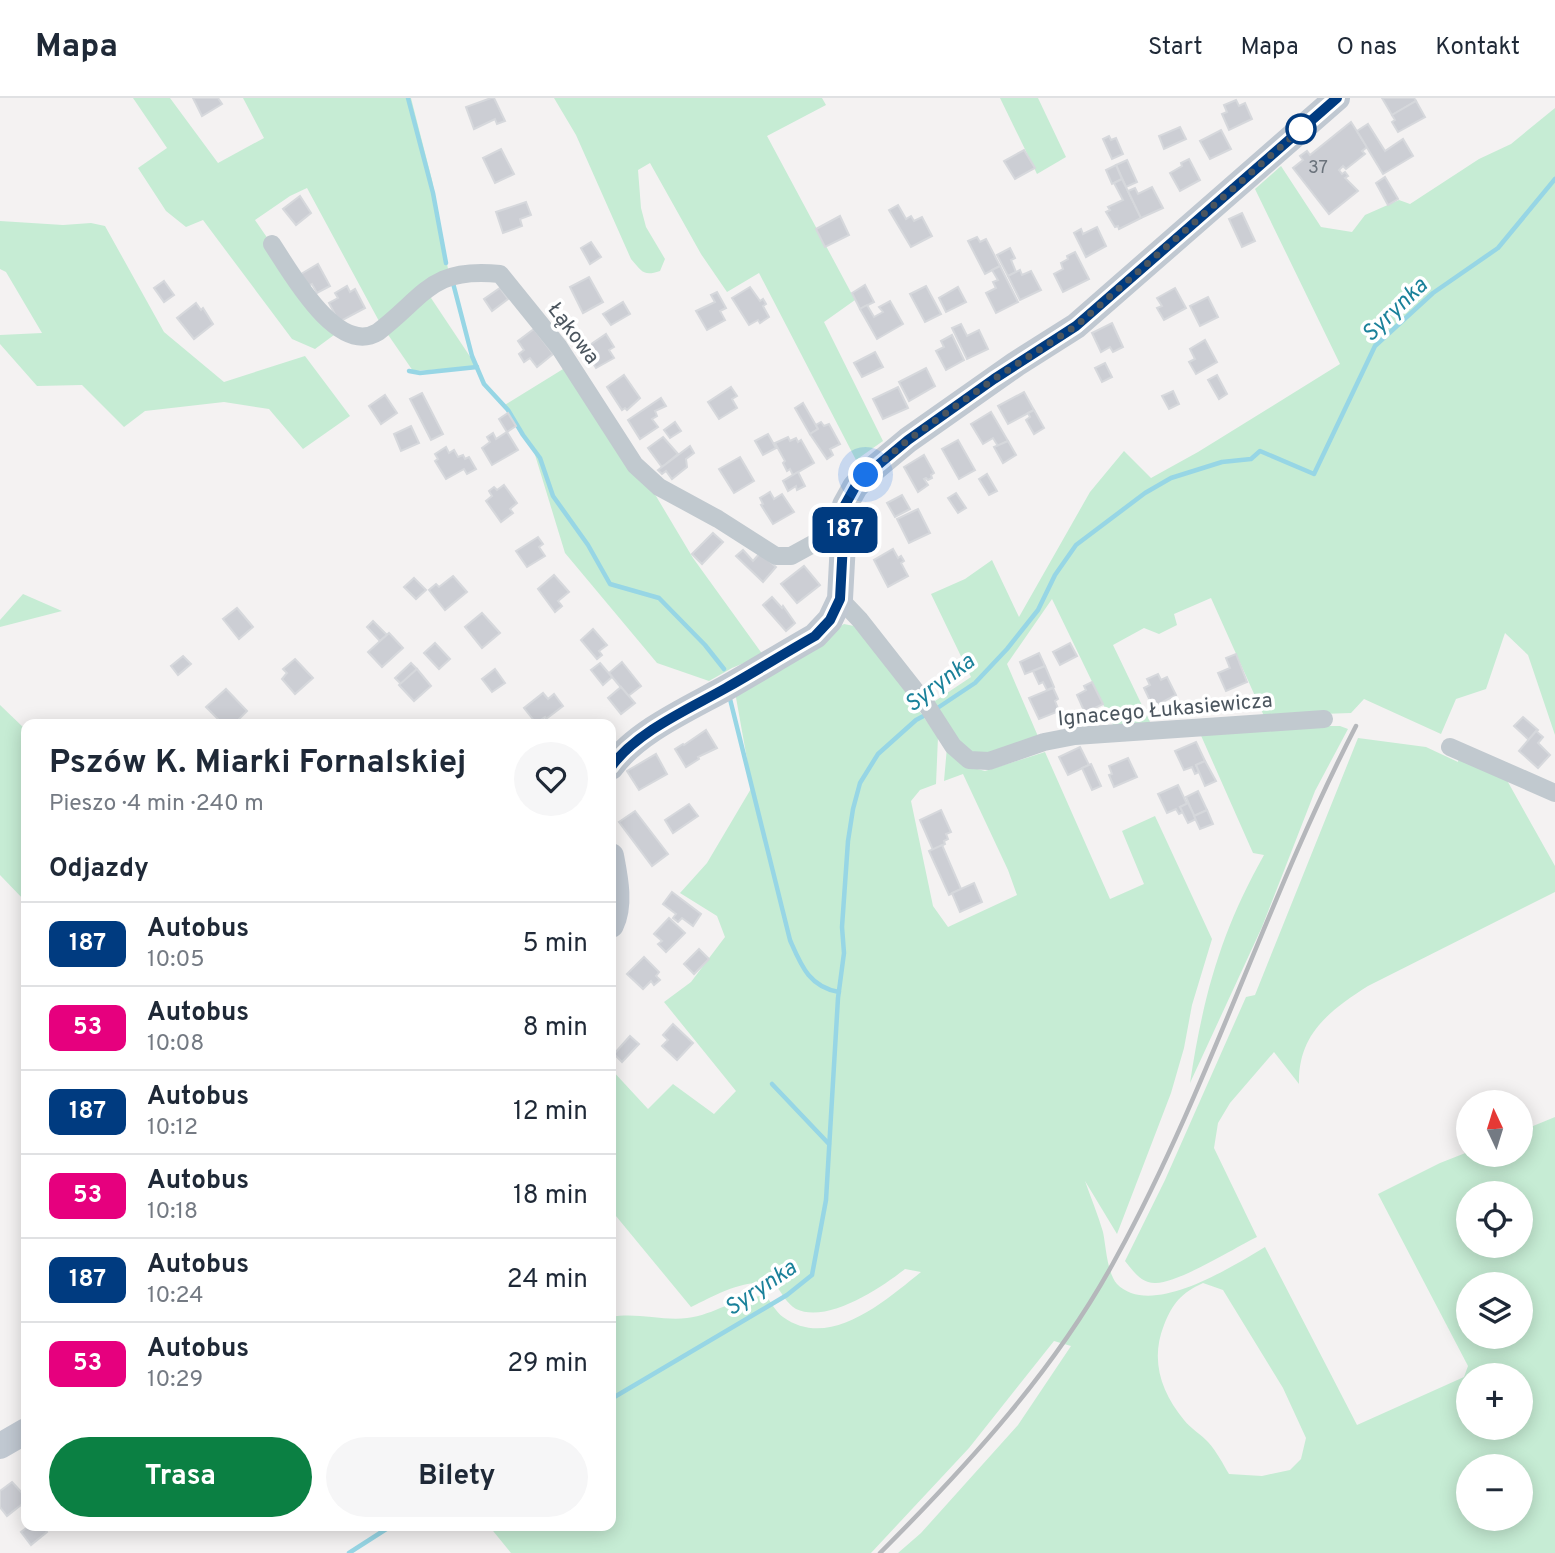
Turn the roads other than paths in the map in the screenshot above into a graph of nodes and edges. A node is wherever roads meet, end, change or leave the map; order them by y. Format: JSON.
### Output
{"nodes":[{"id":1,"x":1337,"y":98,"type":"edge"},
{"id":2,"x":272,"y":244,"type":"dead end"},
{"id":3,"x":844,"y":540,"type":"junction"},
{"id":4,"x":840,"y":599,"type":"junction"},
{"id":5,"x":1324,"y":719,"type":"dead end"},
{"id":6,"x":1450,"y":747,"type":"dead end"},
{"id":7,"x":616,"y":761,"type":"edge"},
{"id":8,"x":1555,"y":793,"type":"edge"},
{"id":9,"x":21,"y":1434,"type":"edge"},
{"id":10,"x":0,"y":1446,"type":"edge"}],
"edges":[{"from":1,"to":3,"type":"street"},
{"from":2,"to":3,"type":"street","name":"Łąkowa"},
{"from":3,"to":4,"type":"street"},
{"from":4,"to":5,"type":"street","name":"Ignacego Łukasiewicza"},
{"from":4,"to":7,"type":"street"},
{"from":6,"to":8,"type":"street"},
{"from":9,"to":10,"type":"street"}]}
